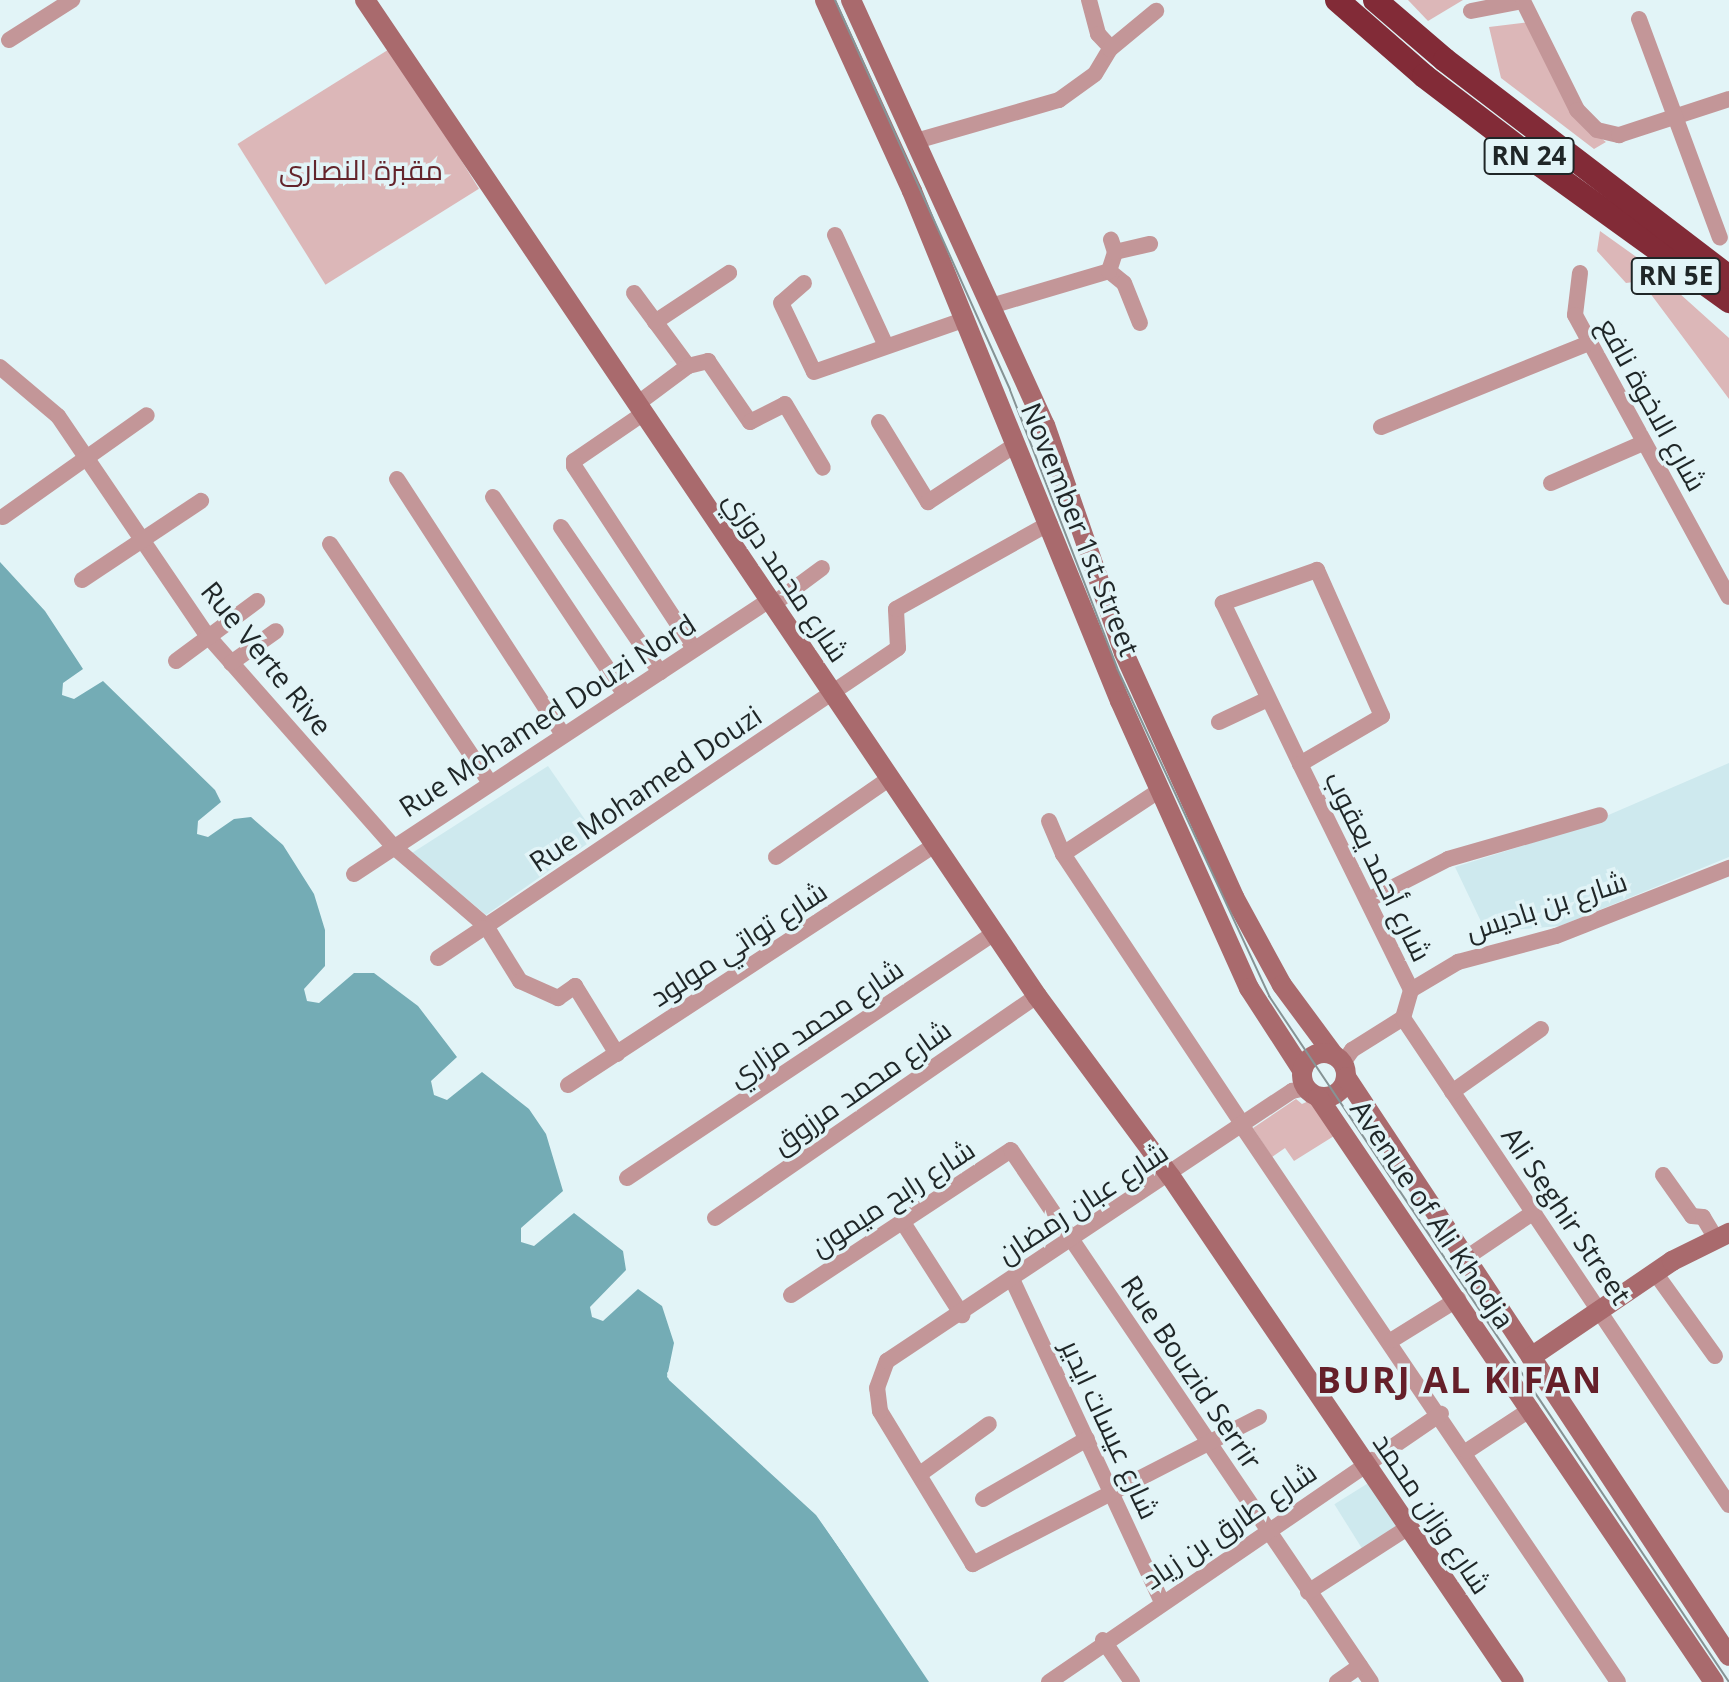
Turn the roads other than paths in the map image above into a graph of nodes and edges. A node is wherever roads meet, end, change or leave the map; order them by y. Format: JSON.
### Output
{"nodes":[{"id":1,"x":72,"y":0,"type":"edge"},
{"id":2,"x":365,"y":0,"type":"edge"},
{"id":3,"x":825,"y":0,"type":"edge"},
{"id":4,"x":851,"y":0,"type":"edge"},
{"id":5,"x":1089,"y":0,"type":"edge"},
{"id":6,"x":1337,"y":0,"type":"edge"},
{"id":7,"x":1375,"y":0,"type":"edge"},
{"id":8,"x":53,"y":5,"type":"edge"},
{"id":9,"x":1156,"y":11,"type":"dead end"},
{"id":10,"x":1471,"y":11,"type":"dead end"},
{"id":11,"x":1639,"y":19,"type":"dead end"},
{"id":12,"x":9,"y":40,"type":"dead end"},
{"id":13,"x":1111,"y":48,"type":"junction"},
{"id":14,"x":1729,"y":99,"type":"edge"},
{"id":15,"x":1676,"y":116,"type":"junction"},
{"id":16,"x":916,"y":141,"type":"junction"},
{"id":17,"x":1625,"y":229,"type":"junction"},
{"id":18,"x":835,"y":235,"type":"dead end"},
{"id":19,"x":1720,"y":238,"type":"dead end"},
{"id":20,"x":1150,"y":244,"type":"dead end"},
{"id":21,"x":1109,"y":271,"type":"junction"},
{"id":22,"x":729,"y":273,"type":"dead end"},
{"id":23,"x":1580,"y":273,"type":"dead end"},
{"id":24,"x":1729,"y":277,"type":"edge"},
{"id":25,"x":804,"y":283,"type":"dead end"},
{"id":26,"x":634,"y":293,"type":"dead end"},
{"id":27,"x":1729,"y":301,"type":"edge"},
{"id":28,"x":991,"y":306,"type":"junction"},
{"id":29,"x":966,"y":319,"type":"junction"},
{"id":30,"x":1729,"y":321,"type":"edge"},
{"id":31,"x":655,"y":322,"type":"junction"},
{"id":32,"x":1140,"y":323,"type":"dead end"},
{"id":33,"x":1589,"y":343,"type":"junction"},
{"id":34,"x":886,"y":346,"type":"junction"},
{"id":35,"x":688,"y":366,"type":"junction"},
{"id":36,"x":0,"y":368,"type":"edge"},
{"id":37,"x":640,"y":409,"type":"junction"},
{"id":38,"x":147,"y":415,"type":"dead end"},
{"id":39,"x":879,"y":422,"type":"dead end"},
{"id":40,"x":1381,"y":427,"type":"dead end"},
{"id":41,"x":1643,"y":443,"type":"junction"},
{"id":42,"x":1015,"y":445,"type":"junction"},
{"id":43,"x":85,"y":458,"type":"junction"},
{"id":44,"x":823,"y":468,"type":"dead end"},
{"id":45,"x":397,"y":479,"type":"dead end"},
{"id":46,"x":1551,"y":483,"type":"dead end"},
{"id":47,"x":493,"y":497,"type":"dead end"},
{"id":48,"x":201,"y":501,"type":"dead end"},
{"id":49,"x":3,"y":517,"type":"dead end"},
{"id":50,"x":1050,"y":523,"type":"junction"},
{"id":51,"x":561,"y":527,"type":"dead end"},
{"id":52,"x":145,"y":540,"type":"junction"},
{"id":53,"x":330,"y":544,"type":"dead end"},
{"id":54,"x":822,"y":568,"type":"dead end"},
{"id":55,"x":82,"y":580,"type":"dead end"},
{"id":56,"x":1729,"y":597,"type":"edge"},
{"id":57,"x":257,"y":601,"type":"dead end"},
{"id":58,"x":771,"y":602,"type":"junction"},
{"id":59,"x":276,"y":631,"type":"dead end"},
{"id":60,"x":207,"y":635,"type":"junction"},
{"id":61,"x":694,"y":649,"type":"junction"},
{"id":62,"x":176,"y":661,"type":"dead end"},
{"id":63,"x":231,"y":663,"type":"junction"},
{"id":64,"x":660,"y":672,"type":"junction"},
{"id":65,"x":833,"y":694,"type":"junction"},
{"id":66,"x":625,"y":695,"type":"junction"},
{"id":67,"x":1268,"y":699,"type":"junction"},
{"id":68,"x":1219,"y":722,"type":"dead end"},
{"id":69,"x":563,"y":735,"type":"junction"},
{"id":70,"x":1300,"y":764,"type":"junction"},
{"id":71,"x":890,"y":778,"type":"junction"},
{"id":72,"x":490,"y":783,"type":"junction"},
{"id":73,"x":1160,"y":790,"type":"junction"},
{"id":74,"x":1600,"y":815,"type":"dead end"},
{"id":75,"x":1049,"y":823,"type":"dead end"},
{"id":76,"x":935,"y":845,"type":"junction"},
{"id":77,"x":394,"y":847,"type":"junction"},
{"id":78,"x":1063,"y":854,"type":"junction"},
{"id":79,"x":776,"y":857,"type":"dead end"},
{"id":80,"x":1729,"y":868,"type":"edge"},
{"id":81,"x":354,"y":874,"type":"dead end"},
{"id":82,"x":1368,"y":900,"type":"junction"},
{"id":83,"x":485,"y":927,"type":"junction"},
{"id":84,"x":994,"y":933,"type":"junction"},
{"id":85,"x":438,"y":958,"type":"dead end"},
{"id":86,"x":1411,"y":990,"type":"junction"},
{"id":87,"x":1037,"y":996,"type":"junction"},
{"id":88,"x":1403,"y":1018,"type":"junction"},
{"id":89,"x":1541,"y":1029,"type":"dead end"},
{"id":90,"x":617,"y":1054,"type":"junction"},
{"id":91,"x":1341,"y":1065,"type":"junction"},
{"id":92,"x":568,"y":1085,"type":"dead end"},
{"id":93,"x":1309,"y":1085,"type":"junction"},
{"id":94,"x":1452,"y":1092,"type":"junction"},
{"id":95,"x":1243,"y":1126,"type":"junction"},
{"id":96,"x":1663,"y":1175,"type":"dead end"},
{"id":97,"x":1171,"y":1177,"type":"junction"},
{"id":98,"x":627,"y":1178,"type":"dead end"},
{"id":99,"x":1534,"y":1212,"type":"junction"},
{"id":100,"x":715,"y":1218,"type":"dead end"},
{"id":101,"x":902,"y":1221,"type":"junction"},
{"id":102,"x":1722,"y":1236,"type":"edge"},
{"id":103,"x":1073,"y":1241,"type":"junction"},
{"id":104,"x":1463,"y":1260,"type":"junction"},
{"id":105,"x":1656,"y":1274,"type":"junction"},
{"id":106,"x":1012,"y":1279,"type":"junction"},
{"id":107,"x":791,"y":1295,"type":"dead end"},
{"id":108,"x":1458,"y":1299,"type":"junction"},
{"id":109,"x":1601,"y":1312,"type":"junction"},
{"id":110,"x":962,"y":1315,"type":"junction"},
{"id":111,"x":1392,"y":1340,"type":"junction"},
{"id":112,"x":1715,"y":1356,"type":"dead end"},
{"id":113,"x":1531,"y":1357,"type":"junction"},
{"id":114,"x":1531,"y":1409,"type":"junction"},
{"id":115,"x":1441,"y":1414,"type":"junction"},
{"id":116,"x":1259,"y":1417,"type":"dead end"},
{"id":117,"x":989,"y":1424,"type":"dead end"},
{"id":118,"x":1087,"y":1439,"type":"junction"},
{"id":119,"x":1209,"y":1444,"type":"junction"},
{"id":120,"x":1467,"y":1451,"type":"junction"},
{"id":121,"x":1366,"y":1465,"type":"junction"},
{"id":122,"x":920,"y":1474,"type":"junction"},
{"id":123,"x":1113,"y":1495,"type":"junction"},
{"id":124,"x":983,"y":1499,"type":"dead end"},
{"id":125,"x":1729,"y":1505,"type":"edge"},
{"id":126,"x":1409,"y":1527,"type":"junction"},
{"id":127,"x":1268,"y":1533,"type":"junction"},
{"id":128,"x":1308,"y":1592,"type":"junction"},
{"id":129,"x":1162,"y":1602,"type":"junction"},
{"id":130,"x":1103,"y":1640,"type":"junction"},
{"id":131,"x":1729,"y":1656,"type":"edge"},
{"id":132,"x":1367,"y":1678,"type":"edge"},
{"id":133,"x":1049,"y":1682,"type":"edge"},
{"id":134,"x":1132,"y":1682,"type":"edge"},
{"id":135,"x":1337,"y":1682,"type":"edge"},
{"id":136,"x":1514,"y":1682,"type":"edge"},
{"id":137,"x":1618,"y":1682,"type":"edge"},
{"id":138,"x":1714,"y":1682,"type":"edge"}],
"edges":[{"from":1,"to":8,"type":"street"},
{"from":2,"to":37,"type":"main road","name":"شارع محمد دوزي"},
{"from":3,"to":29,"type":"main road","name":"November 1st Street"},
{"from":4,"to":16,"type":"main road","name":"November 1st Street"},
{"from":5,"to":13,"type":"street"},
{"from":6,"to":17,"type":"highway","number":"RN 24"},
{"from":7,"to":24,"type":"highway","number":"RN 24"},
{"from":8,"to":12,"type":"street"},
{"from":9,"to":13,"type":"street"},
{"from":10,"to":15,"type":"street"},
{"from":11,"to":15,"type":"street"},
{"from":13,"to":16,"type":"street"},
{"from":14,"to":15,"type":"street"},
{"from":15,"to":19,"type":"street"},
{"from":16,"to":28,"type":"main road","name":"November 1st Street"},
{"from":17,"to":27,"type":"highway","number":"RN 24"},
{"from":17,"to":30,"type":"highway","number":"RN 5E"},
{"from":18,"to":34,"type":"street"},
{"from":20,"to":21,"type":"street"},
{"from":21,"to":28,"type":"street"},
{"from":21,"to":32,"type":"street"},
{"from":22,"to":31,"type":"street"},
{"from":23,"to":33,"type":"street","name":"شارع الاخوة نافع"},
{"from":25,"to":34,"type":"street"},
{"from":26,"to":31,"type":"street"},
{"from":28,"to":91,"type":"main road","name":"November 1st Street"},
{"from":29,"to":34,"type":"street"},
{"from":29,"to":42,"type":"main road","name":"November 1st Street"},
{"from":31,"to":35,"type":"street"},
{"from":33,"to":40,"type":"street"},
{"from":33,"to":41,"type":"street","name":"شارع الاخوة نافع"},
{"from":35,"to":37,"type":"street"},
{"from":35,"to":44,"type":"street"},
{"from":36,"to":43,"type":"street","name":"Rue Verte Rive"},
{"from":37,"to":58,"type":"main road","name":"شارع محمد دوزي"},
{"from":37,"to":61,"type":"street"},
{"from":38,"to":43,"type":"street"},
{"from":39,"to":42,"type":"street"},
{"from":41,"to":46,"type":"street"},
{"from":41,"to":56,"type":"street","name":"شارع الاخوة نافع"},
{"from":42,"to":50,"type":"main road","name":"November 1st Street"},
{"from":43,"to":49,"type":"street"},
{"from":43,"to":52,"type":"street","name":"Rue Verte Rive"},
{"from":45,"to":69,"type":"street"},
{"from":47,"to":66,"type":"street"},
{"from":48,"to":52,"type":"street"},
{"from":50,"to":65,"type":"street","name":"Rue Mohamed Douzi"},
{"from":50,"to":73,"type":"main road","name":"November 1st Street"},
{"from":51,"to":64,"type":"street"},
{"from":52,"to":55,"type":"street"},
{"from":52,"to":60,"type":"street","name":"Rue Verte Rive"},
{"from":53,"to":72,"type":"street"},
{"from":54,"to":58,"type":"street","name":"Rue Mohamed Douzi Nord"},
{"from":57,"to":60,"type":"street"},
{"from":58,"to":61,"type":"street","name":"Rue Mohamed Douzi Nord"},
{"from":58,"to":65,"type":"main road","name":"شارع محمد دوزي"},
{"from":59,"to":63,"type":"street"},
{"from":60,"to":62,"type":"street"},
{"from":60,"to":63,"type":"street","name":"Rue Verte Rive"},
{"from":61,"to":64,"type":"street","name":"Rue Mohamed Douzi Nord"},
{"from":63,"to":77,"type":"street","name":"Rue Verte Rive"},
{"from":64,"to":66,"type":"street","name":"Rue Mohamed Douzi Nord"},
{"from":65,"to":71,"type":"main road","name":"شارع محمد دوزي"},
{"from":65,"to":83,"type":"street","name":"Rue Mohamed Douzi"},
{"from":66,"to":69,"type":"street","name":"Rue Mohamed Douzi Nord"},
{"from":67,"to":68,"type":"street"},
{"from":67,"to":70,"type":"street","name":"شارع أحمد يعقوب"},
{"from":67,"to":70,"type":"street","name":"شارع أحمد يعقوب"},
{"from":69,"to":72,"type":"street","name":"Rue Mohamed Douzi Nord"},
{"from":70,"to":82,"type":"street","name":"شارع أحمد يعقوب"},
{"from":71,"to":76,"type":"main road","name":"شارع محمد دوزي"},
{"from":71,"to":79,"type":"street"},
{"from":72,"to":77,"type":"street","name":"Rue Mohamed Douzi Nord"},
{"from":73,"to":78,"type":"street"},
{"from":73,"to":93,"type":"main road","name":"November 1st Street"},
{"from":74,"to":82,"type":"street"},
{"from":75,"to":78,"type":"street"},
{"from":76,"to":84,"type":"main road","name":"شارع محمد دوزي"},
{"from":76,"to":90,"type":"street","name":"شارع تواتي مولود"},
{"from":77,"to":81,"type":"street","name":"Rue Mohamed Douzi Nord"},
{"from":77,"to":83,"type":"street","name":"Rue Verte Rive"},
{"from":78,"to":95,"type":"street"},
{"from":80,"to":86,"type":"street","name":"شارع بن باديس"},
{"from":82,"to":86,"type":"street","name":"شارع أحمد يعقوب"},
{"from":83,"to":85,"type":"street","name":"Rue Mohamed Douzi"},
{"from":83,"to":90,"type":"street","name":"Rue Verte Rive"},
{"from":84,"to":87,"type":"main road","name":"شارع محمد دوزي"},
{"from":84,"to":98,"type":"street","name":"شارع محمد مزاري"},
{"from":86,"to":88,"type":"street"},
{"from":87,"to":97,"type":"main road","name":"شارع محمد دوزي"},
{"from":87,"to":100,"type":"street","name":"شارع محمد مرزوق"},
{"from":88,"to":91,"type":"street"},
{"from":88,"to":94,"type":"street","name":"Ali Seghir Street"},
{"from":89,"to":94,"type":"street"},
{"from":90,"to":92,"type":"street","name":"شارع تواتي مولود"},
{"from":91,"to":93,"type":"main road"},
{"from":91,"to":93,"type":"main road"},
{"from":91,"to":104,"type":"main road","name":"Avenue of Ali Khodja"},
{"from":93,"to":95,"type":"street","name":"شارع عبان رمضان"},
{"from":93,"to":108,"type":"main road","name":"Avenue of Ali Khodja"},
{"from":94,"to":99,"type":"street","name":"Ali Seghir Street"},
{"from":95,"to":97,"type":"street","name":"شارع عبان رمضان"},
{"from":95,"to":111,"type":"street"},
{"from":96,"to":102,"type":"street"},
{"from":97,"to":103,"type":"street","name":"شارع عبان رمضان"},
{"from":97,"to":121,"type":"main road","name":"شارع وزان محمد"},
{"from":99,"to":104,"type":"street"},
{"from":99,"to":109,"type":"street","name":"Ali Seghir Street"},
{"from":101,"to":103,"type":"street","name":"شارع رابح ميمون"},
{"from":101,"to":107,"type":"street","name":"شارع رابح ميمون"},
{"from":101,"to":110,"type":"street"},
{"from":102,"to":105,"type":"main road"},
{"from":103,"to":106,"type":"street","name":"شارع عبان رمضان"},
{"from":103,"to":119,"type":"street","name":"Rue Bouzid Serrir"},
{"from":104,"to":113,"type":"main road","name":"Avenue of Ali Khodja"},
{"from":105,"to":109,"type":"main road"},
{"from":105,"to":112,"type":"street"},
{"from":106,"to":110,"type":"street","name":"شارع عبان رمضان"},
{"from":106,"to":118,"type":"street","name":"شارع عيسات ايدير"},
{"from":108,"to":111,"type":"street"},
{"from":108,"to":114,"type":"main road","name":"Avenue of Ali Khodja"},
{"from":109,"to":113,"type":"main road"},
{"from":109,"to":125,"type":"street","name":"Ali Seghir Street"},
{"from":110,"to":122,"type":"street","name":"شارع عبان رمضان"},
{"from":111,"to":115,"type":"street"},
{"from":113,"to":131,"type":"main road","name":"Avenue of Ali Khodja"},
{"from":114,"to":120,"type":"street"},
{"from":114,"to":138,"type":"main road","name":"Avenue of Ali Khodja"},
{"from":115,"to":120,"type":"street"},
{"from":115,"to":121,"type":"street","name":"شارع طارق بن زياد"},
{"from":116,"to":119,"type":"street"},
{"from":117,"to":122,"type":"street"},
{"from":118,"to":123,"type":"street","name":"شارع عيسات ايدير"},
{"from":118,"to":124,"type":"street"},
{"from":119,"to":123,"type":"street"},
{"from":119,"to":127,"type":"street","name":"Rue Bouzid Serrir"},
{"from":120,"to":137,"type":"street"},
{"from":121,"to":126,"type":"main road","name":"شارع وزان محمد"},
{"from":121,"to":127,"type":"street","name":"شارع طارق بن زياد"},
{"from":122,"to":123,"type":"street"},
{"from":123,"to":129,"type":"street","name":"شارع عيسات ايدير"},
{"from":126,"to":128,"type":"street"},
{"from":126,"to":136,"type":"main road","name":"شارع وزان محمد"},
{"from":127,"to":128,"type":"street","name":"Rue Bouzid Serrir"},
{"from":127,"to":129,"type":"street","name":"شارع طارق بن زياد"},
{"from":128,"to":132,"type":"street","name":"Rue Bouzid Serrir"},
{"from":129,"to":130,"type":"street","name":"شارع طارق بن زياد"},
{"from":130,"to":133,"type":"street","name":"شارع طارق بن زياد"},
{"from":130,"to":134,"type":"street"},
{"from":132,"to":135,"type":"street"}]}
